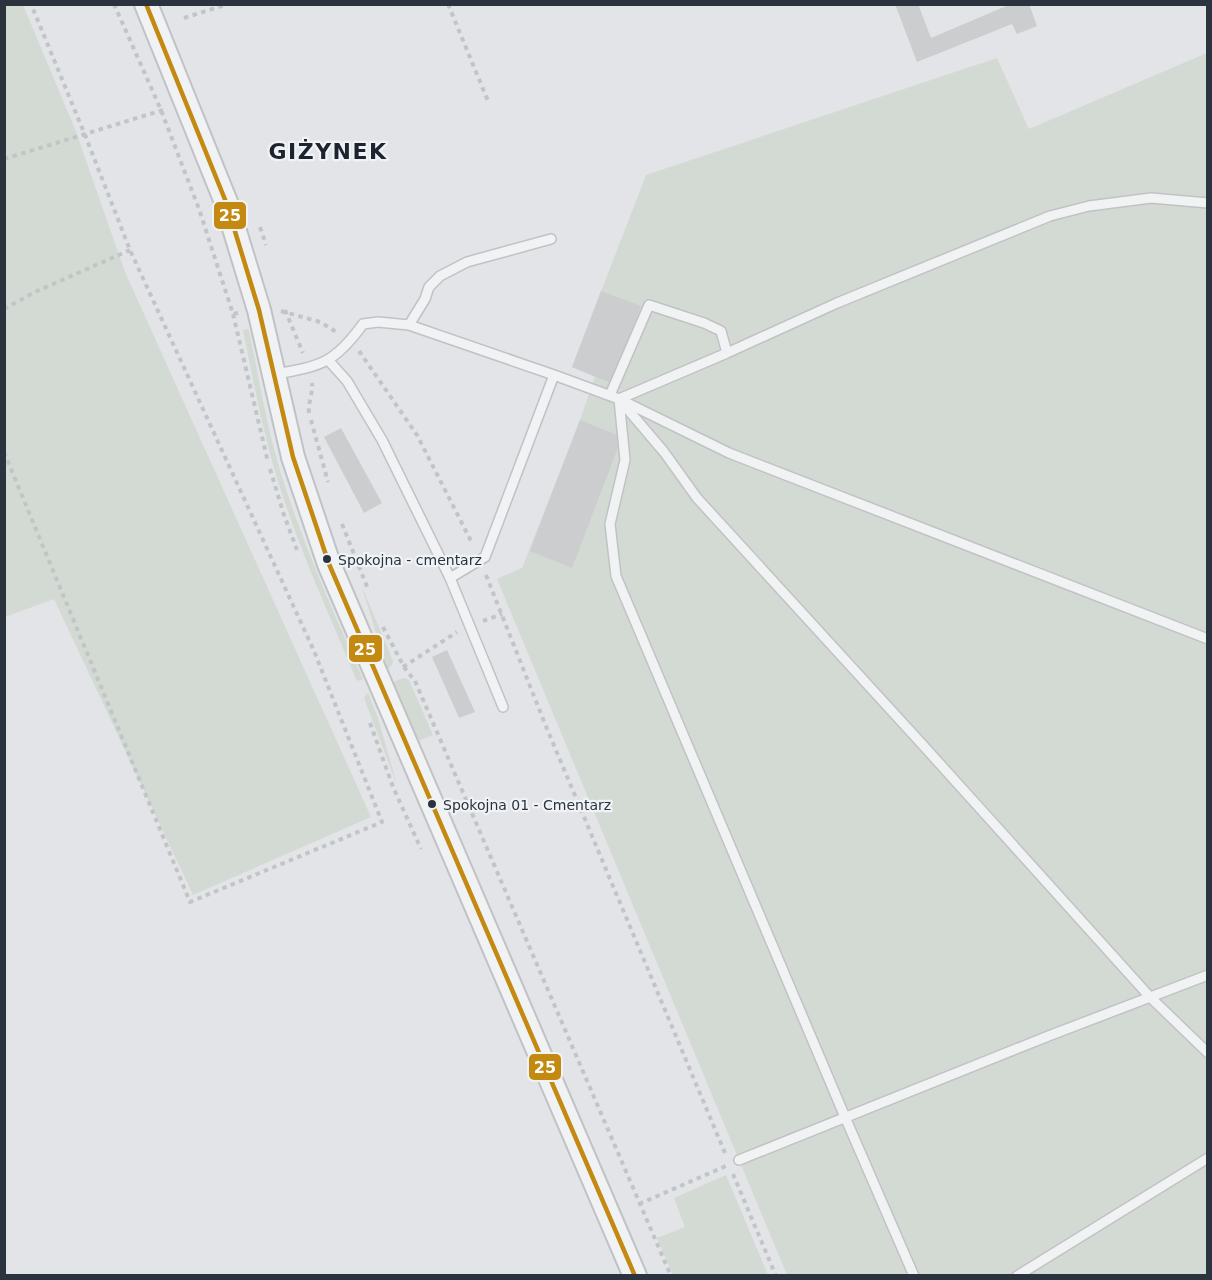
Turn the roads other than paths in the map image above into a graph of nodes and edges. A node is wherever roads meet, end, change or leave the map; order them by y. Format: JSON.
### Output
{"nodes":[{"id":1,"x":146,"y":4,"type":"edge"},
{"id":2,"x":1208,"y":203,"type":"edge"},
{"id":3,"x":551,"y":240,"type":"dead end"},
{"id":4,"x":409,"y":326,"type":"junction"},
{"id":5,"x":727,"y":353,"type":"junction"},
{"id":6,"x":329,"y":361,"type":"junction"},
{"id":7,"x":273,"y":374,"type":"junction"},
{"id":8,"x":554,"y":375,"type":"junction"},
{"id":9,"x":615,"y":397,"type":"junction"},
{"id":10,"x":450,"y":578,"type":"junction"},
{"id":11,"x":1208,"y":639,"type":"edge"},
{"id":12,"x":502,"y":707,"type":"dead end"},
{"id":13,"x":1208,"y":975,"type":"edge"},
{"id":14,"x":1150,"y":997,"type":"junction"},
{"id":15,"x":1208,"y":1053,"type":"edge"},
{"id":16,"x":845,"y":1117,"type":"junction"},
{"id":17,"x":1208,"y":1158,"type":"edge"},
{"id":18,"x":739,"y":1160,"type":"road end"},
{"id":19,"x":635,"y":1275,"type":"edge"},
{"id":20,"x":914,"y":1275,"type":"edge"},
{"id":21,"x":1017,"y":1275,"type":"edge"}],
"edges":[{"from":1,"to":7,"type":"street"},
{"from":2,"to":5,"type":"lane"},
{"from":3,"to":4,"type":"lane"},
{"from":4,"to":6,"type":"lane"},
{"from":4,"to":8,"type":"lane"},
{"from":5,"to":9,"type":"lane"},
{"from":5,"to":9,"type":"lane"},
{"from":6,"to":7,"type":"lane"},
{"from":6,"to":10,"type":"lane"},
{"from":7,"to":19,"type":"street"},
{"from":8,"to":9,"type":"lane"},
{"from":8,"to":10,"type":"lane"},
{"from":9,"to":11,"type":"lane"},
{"from":9,"to":14,"type":"lane"},
{"from":9,"to":16,"type":"lane"},
{"from":10,"to":12,"type":"lane"},
{"from":13,"to":14,"type":"lane"},
{"from":14,"to":15,"type":"lane"},
{"from":14,"to":16,"type":"lane"},
{"from":16,"to":18,"type":"lane"},
{"from":16,"to":20,"type":"lane"},
{"from":17,"to":21,"type":"lane"}]}
